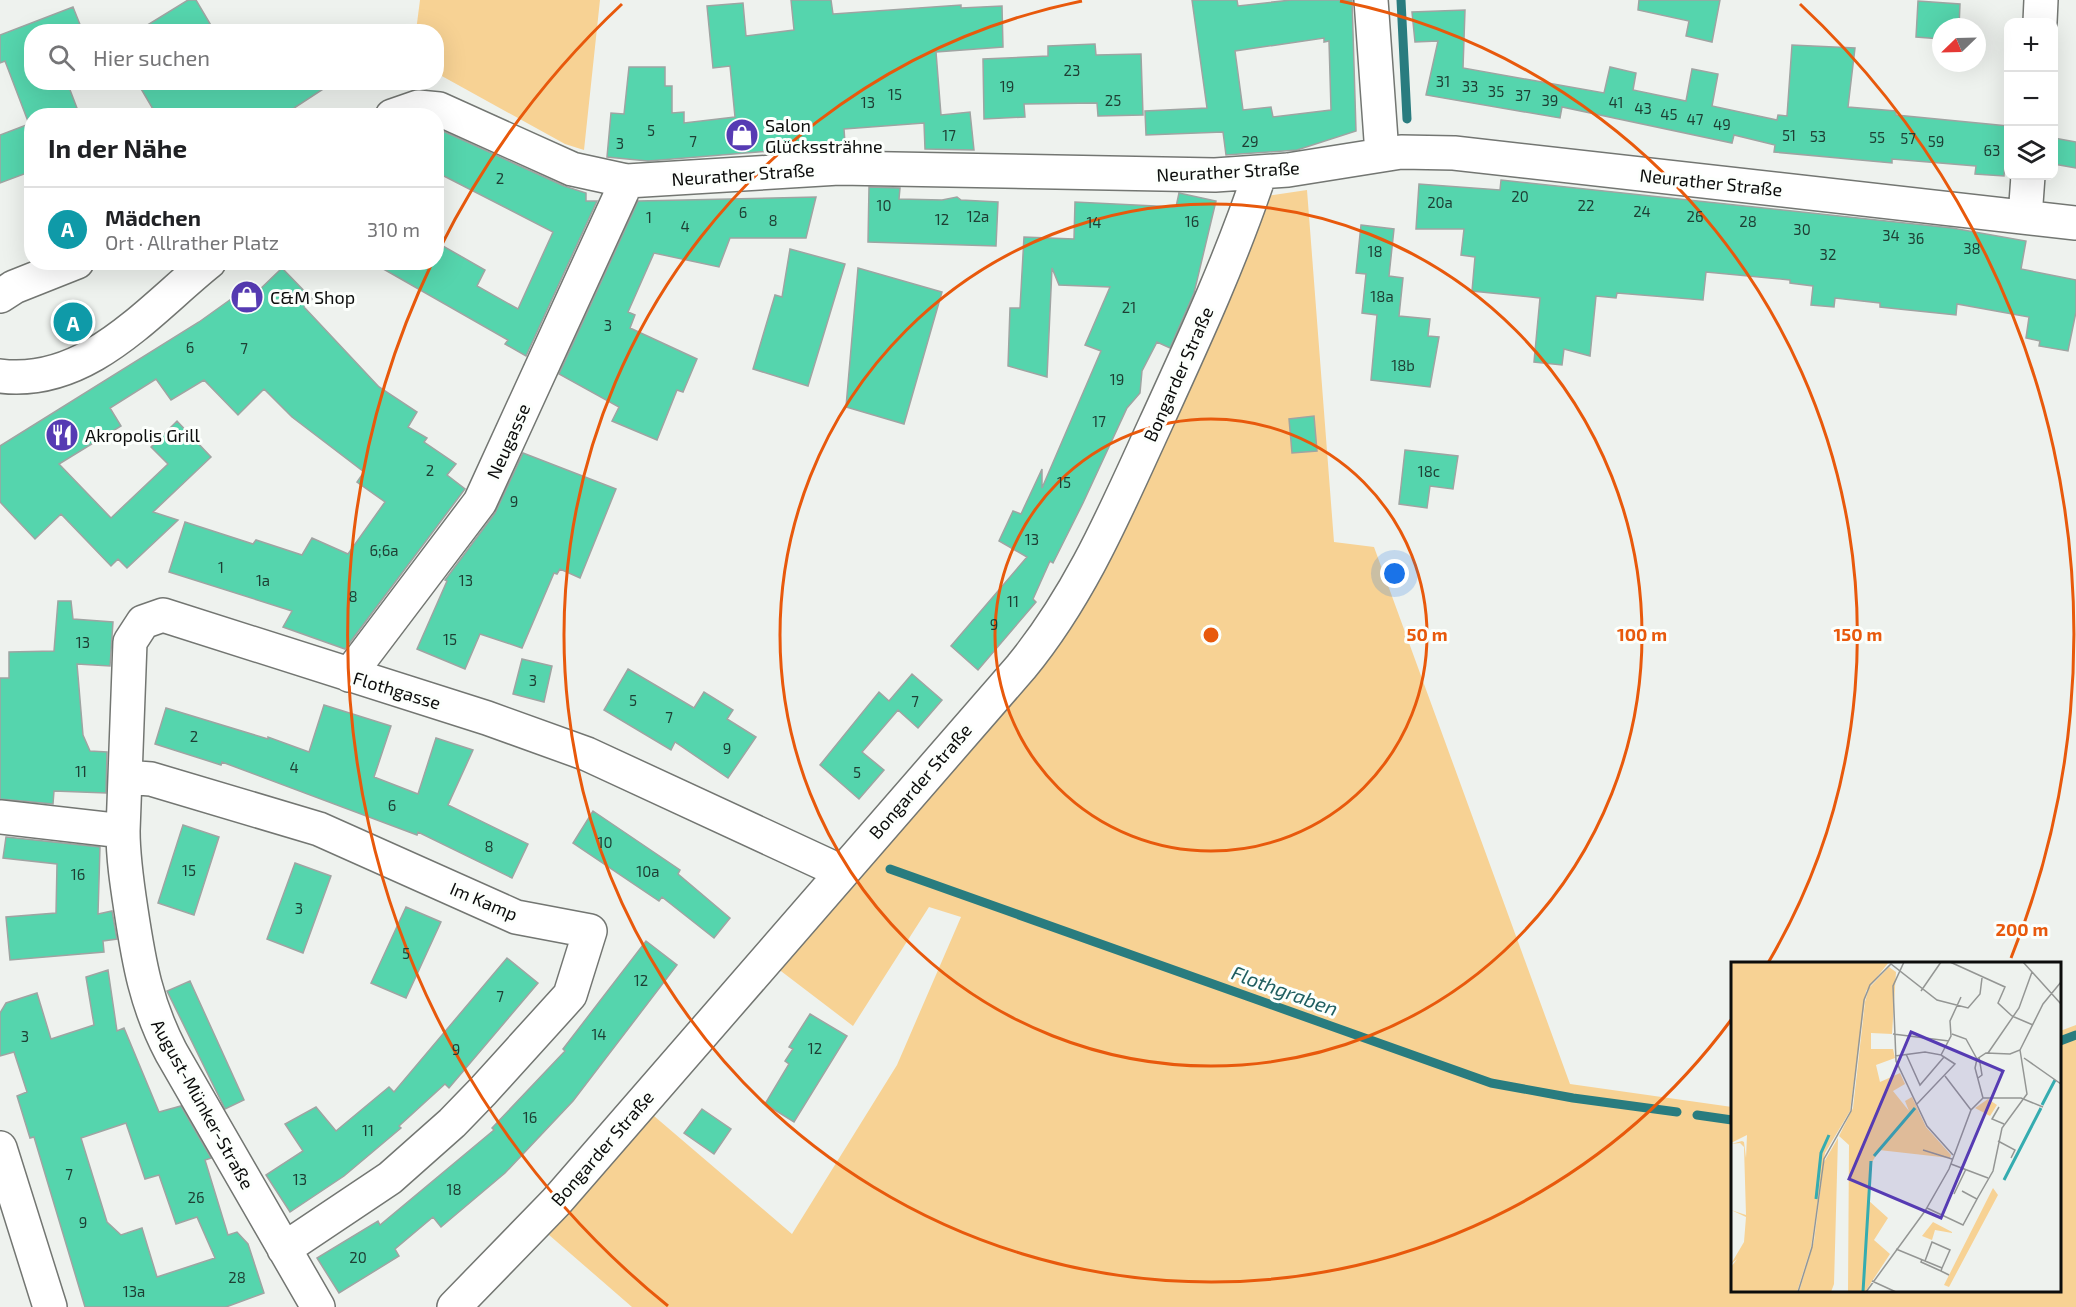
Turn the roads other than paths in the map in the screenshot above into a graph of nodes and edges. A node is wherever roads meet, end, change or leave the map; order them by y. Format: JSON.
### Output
{"nodes":[{"id":1,"x":1371,"y":0,"type":"edge"},
{"id":2,"x":2041,"y":0,"type":"edge"},
{"id":3,"x":2040,"y":18,"type":"edge"},
{"id":4,"x":444,"y":111,"type":"edge"},
{"id":5,"x":1382,"y":154,"type":"junction"},
{"id":6,"x":1260,"y":173,"type":"junction"},
{"id":7,"x":2028,"y":180,"type":"edge"},
{"id":8,"x":627,"y":181,"type":"junction"},
{"id":9,"x":2025,"y":217,"type":"junction"},
{"id":10,"x":2076,"y":223,"type":"edge"},
{"id":11,"x":57,"y":270,"type":"edge"},
{"id":12,"x":197,"y":270,"type":"edge"},
{"id":13,"x":0,"y":296,"type":"edge"},
{"id":14,"x":0,"y":376,"type":"edge"},
{"id":15,"x":349,"y":675,"type":"junction"},
{"id":16,"x":125,"y":777,"type":"junction"},
{"id":17,"x":0,"y":817,"type":"edge"},
{"id":18,"x":123,"y":831,"type":"junction"},
{"id":19,"x":842,"y":872,"type":"junction"},
{"id":20,"x":0,"y":1148,"type":"edge"},
{"id":21,"x":284,"y":1249,"type":"junction"},
{"id":22,"x":50,"y":1307,"type":"edge"},
{"id":23,"x":318,"y":1307,"type":"edge"},
{"id":24,"x":454,"y":1307,"type":"edge"}],
"edges":[{"from":1,"to":5,"type":"street"},
{"from":2,"to":3,"type":"street"},
{"from":4,"to":8,"type":"street","name":"Neurather Straße"},
{"from":5,"to":6,"type":"street","name":"Neurather Straße"},
{"from":5,"to":9,"type":"street","name":"Neurather Straße"},
{"from":6,"to":8,"type":"street","name":"Neurather Straße"},
{"from":6,"to":19,"type":"street","name":"Bongarder Straße"},
{"from":7,"to":9,"type":"street"},
{"from":8,"to":15,"type":"street","name":"Neugasse"},
{"from":9,"to":10,"type":"street","name":"Neurather Straße"},
{"from":11,"to":13,"type":"street"},
{"from":12,"to":14,"type":"street"},
{"from":15,"to":16,"type":"street","name":"Flothgasse"},
{"from":15,"to":19,"type":"street","name":"Flothgasse"},
{"from":16,"to":18,"type":"street","name":"Flothgasse"},
{"from":16,"to":21,"type":"street","name":"Im Kamp"},
{"from":17,"to":18,"type":"street"},
{"from":18,"to":21,"type":"street","name":"August-Münker-Straße"},
{"from":19,"to":24,"type":"street","name":"Bongarder Straße"},
{"from":20,"to":22,"type":"street"},
{"from":21,"to":23,"type":"street","name":"August-Münker-Straße"}]}
